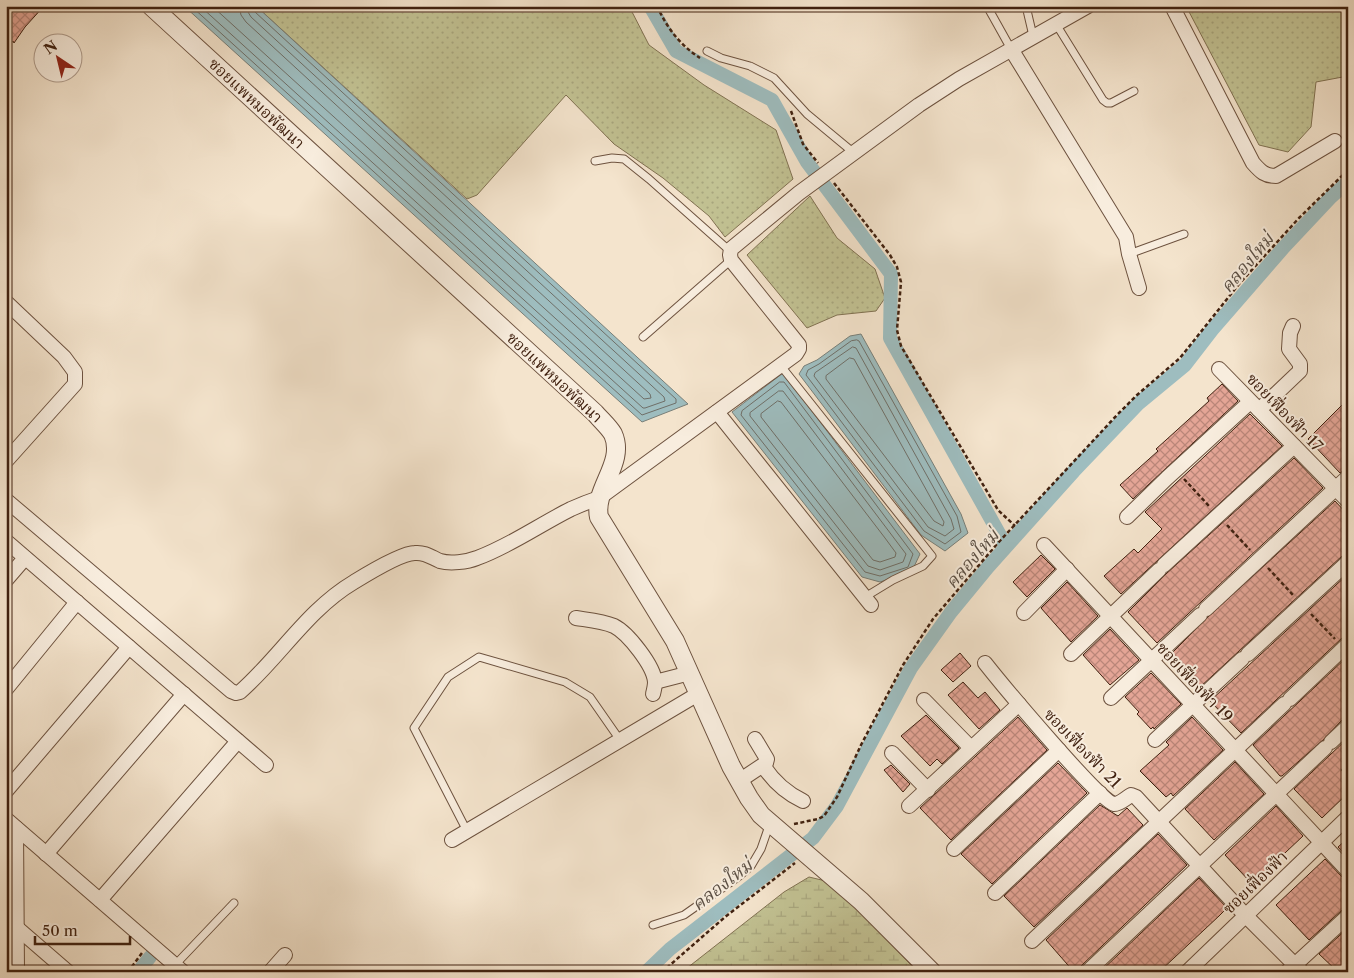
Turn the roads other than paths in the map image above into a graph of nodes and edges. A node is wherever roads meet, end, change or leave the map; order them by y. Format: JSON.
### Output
{"nodes":[{"id":1,"x":151,"y":6,"type":"edge"},
{"id":2,"x":987,"y":6,"type":"edge"},
{"id":3,"x":1026,"y":6,"type":"edge"},
{"id":4,"x":1088,"y":6,"type":"edge"},
{"id":5,"x":1172,"y":6,"type":"edge"},
{"id":6,"x":1056,"y":23,"type":"junction"},
{"id":7,"x":1033,"y":36,"type":"junction"},
{"id":8,"x":1011,"y":49,"type":"junction"},
{"id":9,"x":707,"y":51,"type":"dead end"},
{"id":10,"x":1134,"y":90,"type":"dead end"},
{"id":11,"x":1335,"y":141,"type":"dead end"},
{"id":12,"x":854,"y":153,"type":"junction"},
{"id":13,"x":595,"y":161,"type":"dead end"},
{"id":14,"x":1184,"y":234,"type":"dead end"},
{"id":15,"x":1129,"y":254,"type":"junction"},
{"id":16,"x":731,"y":256,"type":"junction"},
{"id":17,"x":1139,"y":288,"type":"dead end"},
{"id":18,"x":6,"y":302,"type":"edge"},
{"id":19,"x":1293,"y":326,"type":"dead end"},
{"id":20,"x":643,"y":337,"type":"dead end"},
{"id":21,"x":780,"y":366,"type":"junction"},
{"id":22,"x":1218,"y":369,"type":"dead end"},
{"id":23,"x":1255,"y":406,"type":"junction"},
{"id":24,"x":717,"y":412,"type":"junction"},
{"id":25,"x":1294,"y":446,"type":"junction"},
{"id":26,"x":6,"y":461,"type":"edge"},
{"id":27,"x":1348,"y":477,"type":"edge"},
{"id":28,"x":1336,"y":489,"type":"junction"},
{"id":29,"x":599,"y":498,"type":"junction"},
{"id":30,"x":6,"y":500,"type":"edge"},
{"id":31,"x":1348,"y":501,"type":"edge"},
{"id":32,"x":1127,"y":517,"type":"dead end"},
{"id":33,"x":6,"y":541,"type":"edge"},
{"id":34,"x":1044,"y":545,"type":"dead end"},
{"id":35,"x":25,"y":558,"type":"junction"},
{"id":36,"x":1348,"y":562,"type":"edge"},
{"id":37,"x":1067,"y":569,"type":"junction"},
{"id":38,"x":6,"y":580,"type":"edge"},
{"id":39,"x":868,"y":601,"type":"joint"},
{"id":40,"x":77,"y":602,"type":"junction"},
{"id":41,"x":1024,"y":613,"type":"dead end"},
{"id":42,"x":1110,"y":616,"type":"junction"},
{"id":43,"x":576,"y":618,"type":"dead end"},
{"id":44,"x":1348,"y":644,"type":"edge"},
{"id":45,"x":129,"y":646,"type":"junction"},
{"id":46,"x":1071,"y":654,"type":"dead end"},
{"id":47,"x":1152,"y":660,"type":"junction"},
{"id":48,"x":985,"y":663,"type":"dead end"},
{"id":49,"x":689,"y":670,"type":"junction"},
{"id":50,"x":6,"y":689,"type":"edge"},
{"id":51,"x":184,"y":694,"type":"junction"},
{"id":52,"x":698,"y":694,"type":"junction"},
{"id":53,"x":1111,"y":698,"type":"dead end"},
{"id":54,"x":924,"y":700,"type":"dead end"},
{"id":55,"x":1018,"y":704,"type":"junction"},
{"id":56,"x":1193,"y":704,"type":"junction"},
{"id":57,"x":1348,"y":726,"type":"edge"},
{"id":58,"x":755,"y":739,"type":"dead end"},
{"id":59,"x":620,"y":740,"type":"junction"},
{"id":60,"x":1155,"y":740,"type":"dead end"},
{"id":61,"x":238,"y":741,"type":"junction"},
{"id":62,"x":971,"y":748,"type":"junction"},
{"id":63,"x":1059,"y":750,"type":"junction"},
{"id":64,"x":1235,"y":750,"type":"junction"},
{"id":65,"x":892,"y":753,"type":"dead end"},
{"id":66,"x":266,"y":765,"type":"dead end"},
{"id":67,"x":764,"y":767,"type":"junction"},
{"id":68,"x":739,"y":781,"type":"junction"},
{"id":69,"x":928,"y":790,"type":"junction"},
{"id":70,"x":6,"y":791,"type":"edge"},
{"id":71,"x":1100,"y":793,"type":"junction"},
{"id":72,"x":1276,"y":794,"type":"junction"},
{"id":73,"x":803,"y":802,"type":"dead end"},
{"id":74,"x":909,"y":806,"type":"dead end"},
{"id":75,"x":1348,"y":818,"type":"edge"},
{"id":76,"x":1159,"y":822,"type":"junction"},
{"id":77,"x":11,"y":824,"type":"edge"},
{"id":78,"x":773,"y":825,"type":"junction"},
{"id":79,"x":467,"y":831,"type":"junction"},
{"id":80,"x":452,"y":840,"type":"dead end"},
{"id":81,"x":1321,"y":842,"type":"junction"},
{"id":82,"x":954,"y":849,"type":"dead end"},
{"id":83,"x":46,"y":854,"type":"junction"},
{"id":84,"x":1200,"y":866,"type":"junction"},
{"id":85,"x":1348,"y":871,"type":"edge"},
{"id":86,"x":994,"y":893,"type":"dead end"},
{"id":87,"x":100,"y":900,"type":"junction"},
{"id":88,"x":234,"y":903,"type":"dead end"},
{"id":89,"x":1246,"y":916,"type":"junction"},
{"id":90,"x":1348,"y":916,"type":"edge"},
{"id":91,"x":653,"y":925,"type":"dead end"},
{"id":92,"x":16,"y":927,"type":"junction"},
{"id":93,"x":1032,"y":941,"type":"dead end"},
{"id":94,"x":285,"y":955,"type":"dead end"},
{"id":95,"x":179,"y":968,"type":"edge"},
{"id":96,"x":1295,"y":969,"type":"edge"},
{"id":97,"x":16,"y":972,"type":"edge"},
{"id":98,"x":68,"y":972,"type":"edge"},
{"id":99,"x":270,"y":972,"type":"edge"},
{"id":100,"x":932,"y":972,"type":"edge"},
{"id":101,"x":1087,"y":972,"type":"edge"},
{"id":102,"x":1187,"y":972,"type":"edge"}],
"edges":[{"from":1,"to":29,"type":"street","name":"ซอยแพหมอพัฒนา"},
{"from":2,"to":8,"type":"lane"},
{"from":3,"to":7,"type":"lane"},
{"from":4,"to":6,"type":"street"},
{"from":5,"to":11,"type":"street"},
{"from":6,"to":7,"type":"street"},
{"from":6,"to":10,"type":"lane"},
{"from":7,"to":8,"type":"street"},
{"from":8,"to":12,"type":"street"},
{"from":8,"to":15,"type":"street"},
{"from":9,"to":12,"type":"lane"},
{"from":12,"to":16,"type":"street"},
{"from":13,"to":16,"type":"lane"},
{"from":14,"to":15,"type":"lane"},
{"from":15,"to":17,"type":"street"},
{"from":16,"to":20,"type":"lane"},
{"from":16,"to":21,"type":"street"},
{"from":18,"to":26,"type":"street"},
{"from":19,"to":23,"type":"street"},
{"from":21,"to":24,"type":"street"},
{"from":21,"to":39,"type":"lane"},
{"from":22,"to":23,"type":"street","name":"ซอยเฟื่องฟ้า 17"},
{"from":23,"to":25,"type":"street","name":"ซอยเฟื่องฟ้า 17"},
{"from":23,"to":32,"type":"street"},
{"from":24,"to":29,"type":"street"},
{"from":24,"to":39,"type":"street"},
{"from":25,"to":28,"type":"street","name":"ซอยเฟื่องฟ้า 17"},
{"from":25,"to":42,"type":"street"},
{"from":27,"to":28,"type":"street"},
{"from":28,"to":31,"type":"street","name":"ซอยเฟื่องฟ้า 17"},
{"from":28,"to":47,"type":"street"},
{"from":29,"to":30,"type":"street"},
{"from":29,"to":49,"type":"street"},
{"from":33,"to":35,"type":"street"},
{"from":34,"to":37,"type":"street","name":"ซอยเฟื่องฟ้า 19"},
{"from":35,"to":38,"type":"street"},
{"from":35,"to":40,"type":"street"},
{"from":36,"to":56,"type":"street"},
{"from":37,"to":41,"type":"street"},
{"from":37,"to":42,"type":"street","name":"ซอยเฟื่องฟ้า 19"},
{"from":40,"to":45,"type":"street"},
{"from":40,"to":50,"type":"street"},
{"from":42,"to":46,"type":"street"},
{"from":42,"to":47,"type":"street","name":"ซอยเฟื่องฟ้า 19"},
{"from":43,"to":49,"type":"street"},
{"from":44,"to":64,"type":"street"},
{"from":45,"to":51,"type":"street"},
{"from":45,"to":70,"type":"street"},
{"from":47,"to":53,"type":"street"},
{"from":47,"to":56,"type":"street","name":"ซอยเฟื่องฟ้า 19"},
{"from":48,"to":55,"type":"street","name":"ซอยเฟื่องฟ้า 21"},
{"from":49,"to":52,"type":"street"},
{"from":51,"to":61,"type":"street"},
{"from":51,"to":83,"type":"street"},
{"from":52,"to":59,"type":"street"},
{"from":52,"to":68,"type":"street"},
{"from":54,"to":62,"type":"street"},
{"from":55,"to":62,"type":"street"},
{"from":55,"to":63,"type":"street","name":"ซอยเฟื่องฟ้า 21"},
{"from":56,"to":60,"type":"street"},
{"from":56,"to":64,"type":"street","name":"ซอยเฟื่องฟ้า 19"},
{"from":57,"to":72,"type":"street"},
{"from":58,"to":67,"type":"street"},
{"from":59,"to":79,"type":"street"},
{"from":59,"to":79,"type":"lane"},
{"from":61,"to":66,"type":"street"},
{"from":61,"to":87,"type":"street"},
{"from":62,"to":69,"type":"street"},
{"from":63,"to":71,"type":"street","name":"ซอยเฟื่องฟ้า 21"},
{"from":63,"to":82,"type":"street"},
{"from":64,"to":72,"type":"street","name":"ซอยเฟื่องฟ้า 19"},
{"from":64,"to":76,"type":"street"},
{"from":65,"to":69,"type":"street"},
{"from":67,"to":68,"type":"street"},
{"from":67,"to":73,"type":"street"},
{"from":68,"to":78,"type":"street"},
{"from":69,"to":74,"type":"street"},
{"from":71,"to":76,"type":"street","name":"ซอยเฟื่องฟ้า 21"},
{"from":71,"to":86,"type":"street"},
{"from":72,"to":81,"type":"street","name":"ซอยเฟื่องฟ้า 19"},
{"from":72,"to":84,"type":"street"},
{"from":75,"to":81,"type":"street","name":"ซอยเฟื่องฟ้า"},
{"from":76,"to":84,"type":"street","name":"ซอยเฟื่องฟ้า 21"},
{"from":76,"to":93,"type":"street"},
{"from":77,"to":83,"type":"street"},
{"from":77,"to":92,"type":"street"},
{"from":78,"to":91,"type":"lane"},
{"from":78,"to":100,"type":"street"},
{"from":79,"to":80,"type":"street"},
{"from":81,"to":85,"type":"street","name":"ซอยเฟื่องฟ้า 19"},
{"from":81,"to":89,"type":"street","name":"ซอยเฟื่องฟ้า"},
{"from":83,"to":87,"type":"street"},
{"from":84,"to":89,"type":"street","name":"ซอยเฟื่องฟ้า 21"},
{"from":84,"to":101,"type":"street"},
{"from":87,"to":95,"type":"street"},
{"from":88,"to":95,"type":"lane"},
{"from":89,"to":96,"type":"street","name":"ซอยเฟื่องฟ้า 21"},
{"from":89,"to":102,"type":"street","name":"ซอยเฟื่องฟ้า"},
{"from":90,"to":96,"type":"street"},
{"from":92,"to":97,"type":"street"},
{"from":92,"to":98,"type":"street"},
{"from":94,"to":99,"type":"street"}]}
